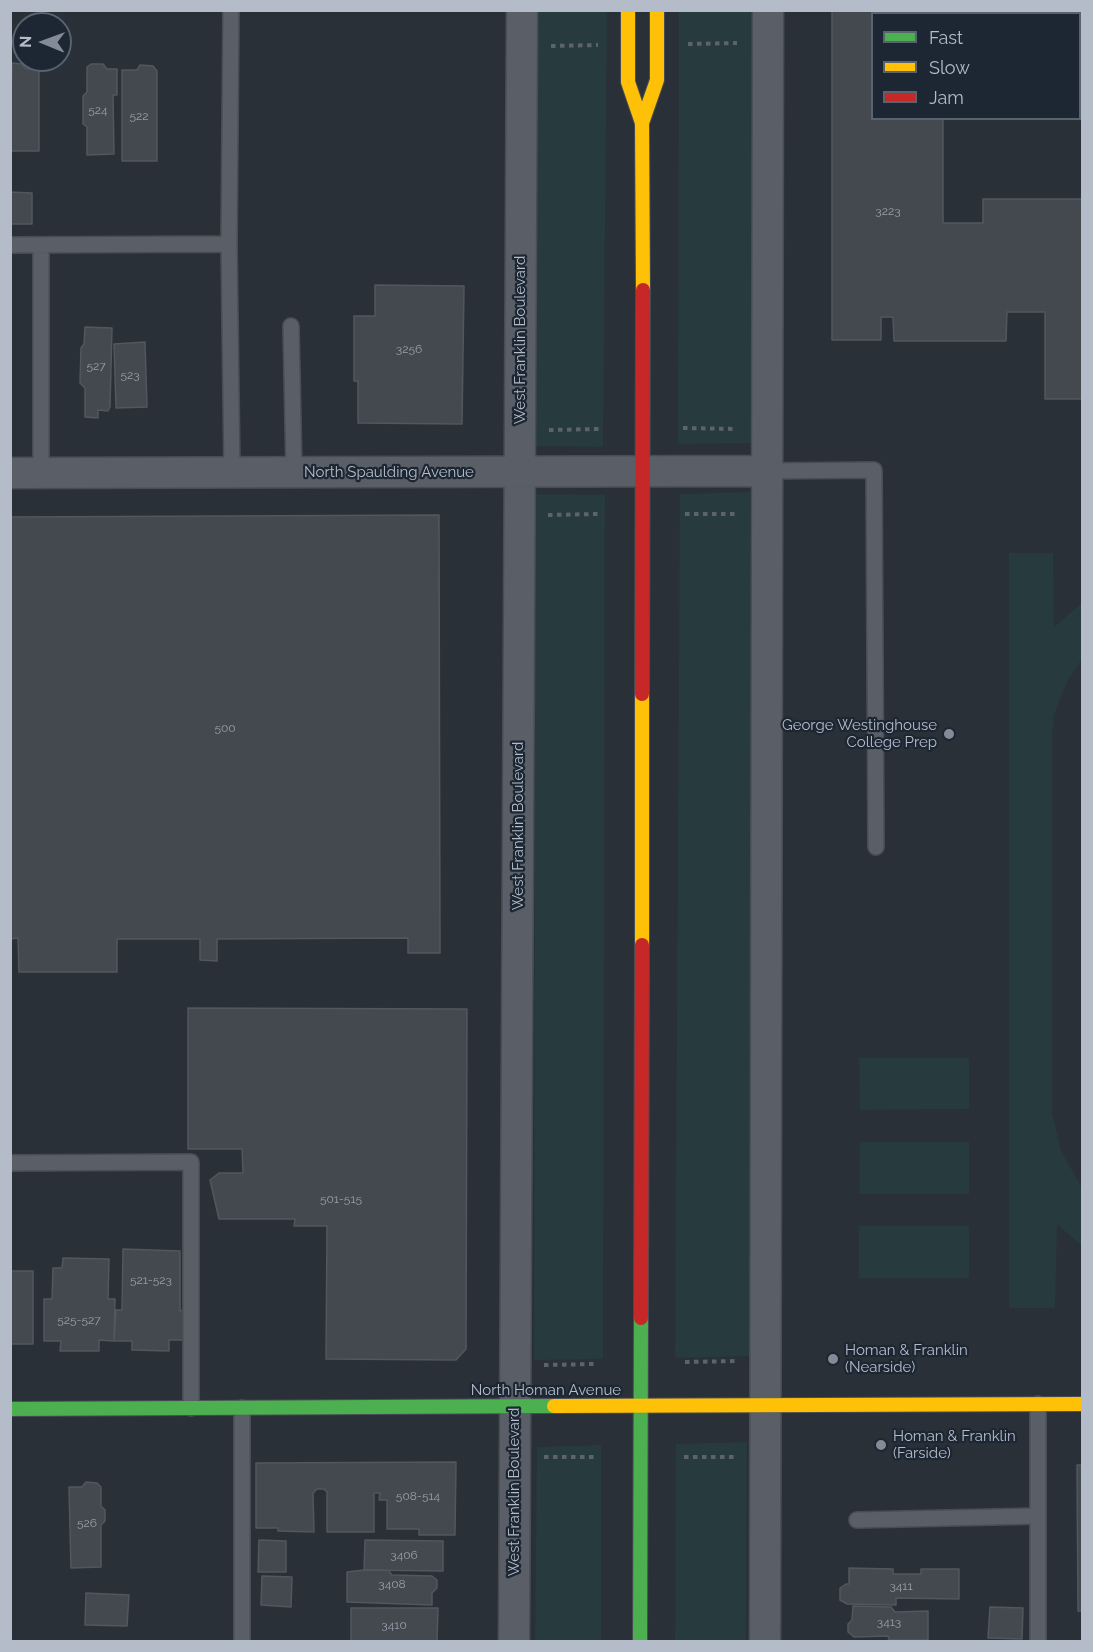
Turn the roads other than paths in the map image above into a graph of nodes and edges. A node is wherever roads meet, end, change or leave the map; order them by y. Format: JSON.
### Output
{"nodes":[{"id":1,"x":231,"y":10,"type":"edge"},
{"id":2,"x":522,"y":10,"type":"edge"},
{"id":3,"x":628,"y":10,"type":"edge"},
{"id":4,"x":657,"y":10,"type":"edge"},
{"id":5,"x":768,"y":10,"type":"edge"},
{"id":6,"x":642,"y":123,"type":"junction"},
{"id":7,"x":229,"y":244,"type":"junction"},
{"id":8,"x":10,"y":245,"type":"edge"},
{"id":9,"x":41,"y":245,"type":"junction"},
{"id":10,"x":291,"y":326,"type":"dead end"},
{"id":11,"x":519,"y":471,"type":"junction"},
{"id":12,"x":643,"y":471,"type":"junction"},
{"id":13,"x":768,"y":471,"type":"junction"},
{"id":14,"x":232,"y":472,"type":"junction"},
{"id":15,"x":294,"y":472,"type":"junction"},
{"id":16,"x":10,"y":473,"type":"edge"},
{"id":17,"x":41,"y":473,"type":"junction"},
{"id":18,"x":876,"y":847,"type":"dead end"},
{"id":19,"x":10,"y":1163,"type":"edge"},
{"id":20,"x":1038,"y":1404,"type":"junction"},
{"id":21,"x":1083,"y":1404,"type":"edge"},
{"id":22,"x":641,"y":1406,"type":"junction"},
{"id":23,"x":766,"y":1406,"type":"junction"},
{"id":24,"x":515,"y":1407,"type":"junction"},
{"id":25,"x":191,"y":1408,"type":"junction"},
{"id":26,"x":242,"y":1408,"type":"junction"},
{"id":27,"x":10,"y":1409,"type":"edge"},
{"id":28,"x":1038,"y":1516,"type":"junction"},
{"id":29,"x":856,"y":1520,"type":"dead end"},
{"id":30,"x":242,"y":1641,"type":"edge"},
{"id":31,"x":514,"y":1641,"type":"edge"},
{"id":32,"x":640,"y":1641,"type":"edge"},
{"id":33,"x":765,"y":1641,"type":"edge"},
{"id":34,"x":1038,"y":1641,"type":"edge"}],
"edges":[{"from":1,"to":7,"type":"lane"},
{"from":2,"to":11,"type":"street","name":"West Franklin Boulevard"},
{"from":3,"to":6,"type":"street"},
{"from":4,"to":6,"type":"street"},
{"from":5,"to":13,"type":"street"},
{"from":6,"to":12,"type":"street"},
{"from":7,"to":9,"type":"lane"},
{"from":7,"to":14,"type":"lane"},
{"from":8,"to":9,"type":"lane"},
{"from":9,"to":17,"type":"lane"},
{"from":10,"to":15,"type":"lane"},
{"from":11,"to":12,"type":"street","name":"North Spaulding Avenue"},
{"from":11,"to":15,"type":"street","name":"North Spaulding Avenue"},
{"from":11,"to":24,"type":"street","name":"West Franklin Boulevard"},
{"from":12,"to":13,"type":"street","name":"North Spaulding Avenue"},
{"from":12,"to":22,"type":"street"},
{"from":13,"to":18,"type":"lane"},
{"from":13,"to":23,"type":"street"},
{"from":14,"to":15,"type":"street","name":"North Spaulding Avenue"},
{"from":14,"to":17,"type":"street","name":"North Spaulding Avenue"},
{"from":16,"to":17,"type":"street","name":"North Spaulding Avenue"},
{"from":19,"to":25,"type":"lane"},
{"from":20,"to":21,"type":"street","name":"North Homan Avenue"},
{"from":20,"to":23,"type":"street","name":"North Homan Avenue"},
{"from":20,"to":28,"type":"lane"},
{"from":22,"to":23,"type":"street","name":"North Homan Avenue"},
{"from":22,"to":24,"type":"street","name":"North Homan Avenue"},
{"from":22,"to":32,"type":"street"},
{"from":23,"to":33,"type":"street"},
{"from":24,"to":26,"type":"street","name":"North Homan Avenue"},
{"from":24,"to":31,"type":"street","name":"West Franklin Boulevard"},
{"from":25,"to":26,"type":"street","name":"North Homan Avenue"},
{"from":25,"to":27,"type":"street","name":"North Homan Avenue"},
{"from":26,"to":30,"type":"lane"},
{"from":28,"to":29,"type":"lane"},
{"from":28,"to":34,"type":"lane"}]}
